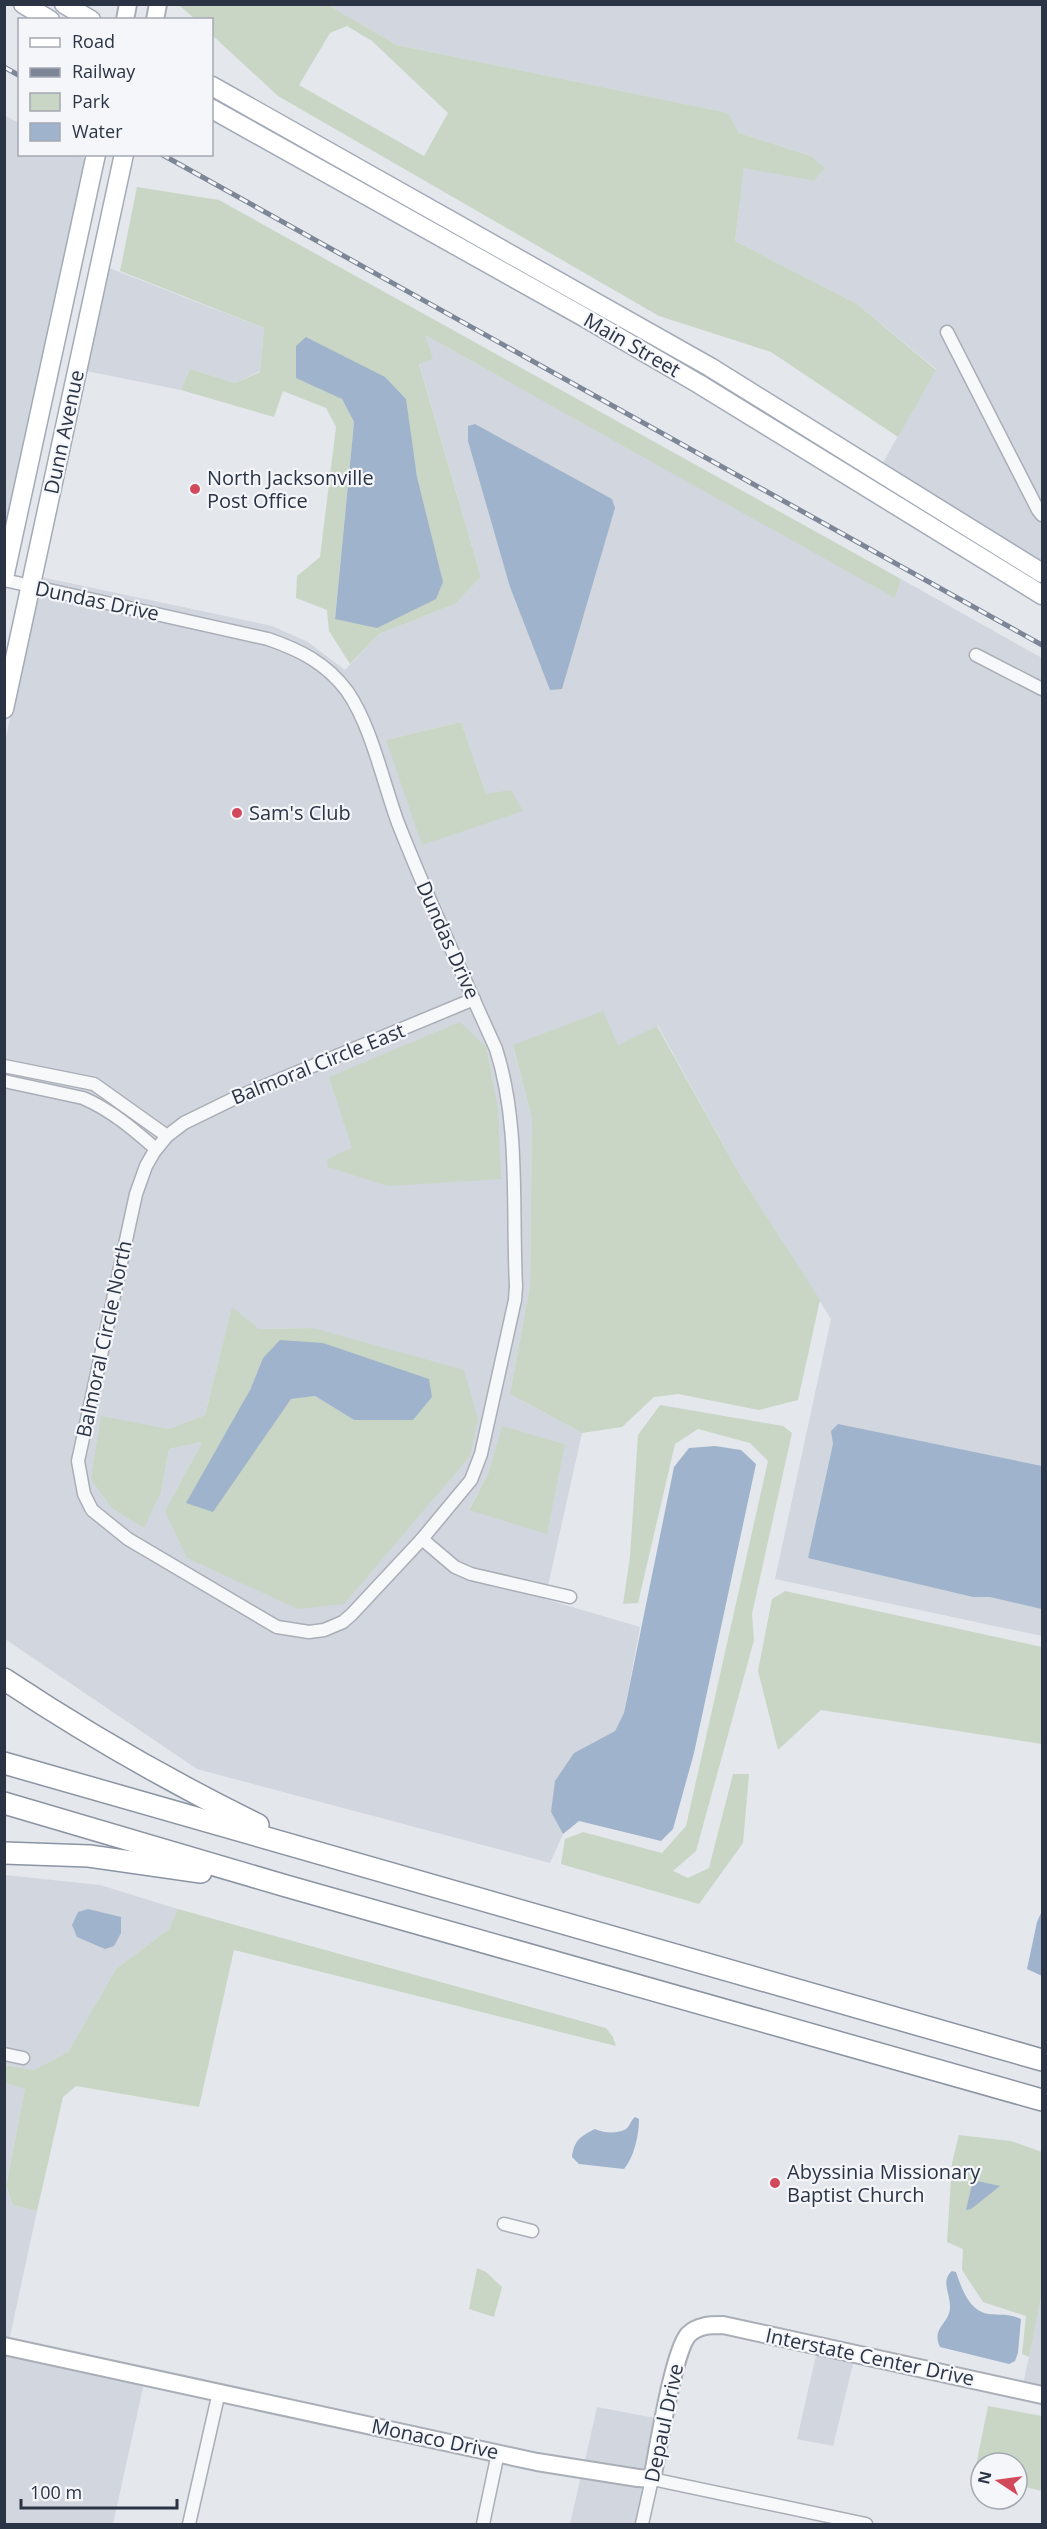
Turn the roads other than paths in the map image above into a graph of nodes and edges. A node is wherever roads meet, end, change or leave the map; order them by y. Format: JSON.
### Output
{"nodes":[{"id":1,"x":24,"y":4,"type":"edge"},
{"id":2,"x":64,"y":4,"type":"edge"},
{"id":3,"x":47,"y":18,"type":"edge"},
{"id":4,"x":88,"y":18,"type":"edge"},
{"id":5,"x":213,"y":87,"type":"edge"},
{"id":6,"x":213,"y":110,"type":"edge"},
{"id":7,"x":96,"y":156,"type":"edge"},
{"id":8,"x":124,"y":156,"type":"edge"},
{"id":9,"x":947,"y":332,"type":"dead end"},
{"id":10,"x":710,"y":367,"type":"junction"},
{"id":11,"x":699,"y":384,"type":"junction"},
{"id":12,"x":1042,"y":515,"type":"edge"},
{"id":13,"x":1042,"y":573,"type":"edge"},
{"id":14,"x":4,"y":579,"type":"edge"},
{"id":15,"x":31,"y":586,"type":"junction"},
{"id":16,"x":1042,"y":596,"type":"edge"},
{"id":17,"x":976,"y":656,"type":"dead end"},
{"id":18,"x":1042,"y":689,"type":"edge"},
{"id":19,"x":4,"y":710,"type":"edge"},
{"id":20,"x":474,"y":999,"type":"junction"},
{"id":21,"x":4,"y":1066,"type":"edge"},
{"id":22,"x":4,"y":1081,"type":"edge"},
{"id":23,"x":167,"y":1136,"type":"junction"},
{"id":24,"x":156,"y":1149,"type":"junction"},
{"id":25,"x":79,"y":1477,"type":"joint"},
{"id":26,"x":422,"y":1539,"type":"junction"},
{"id":27,"x":570,"y":1597,"type":"dead end"},
{"id":28,"x":4,"y":1679,"type":"edge"},
{"id":29,"x":4,"y":1763,"type":"edge"},
{"id":30,"x":4,"y":1803,"type":"edge"},
{"id":31,"x":304,"y":1847,"type":"junction"},
{"id":32,"x":4,"y":1853,"type":"edge"},
{"id":33,"x":286,"y":1886,"type":"junction"},
{"id":34,"x":4,"y":2054,"type":"edge"},
{"id":35,"x":23,"y":2058,"type":"dead end"},
{"id":36,"x":1042,"y":2060,"type":"edge"},
{"id":37,"x":1042,"y":2100,"type":"edge"},
{"id":38,"x":504,"y":2224,"type":"dead end"},
{"id":39,"x":532,"y":2231,"type":"dead end"},
{"id":40,"x":697,"y":2328,"type":"joint"},
{"id":41,"x":4,"y":2346,"type":"edge"},
{"id":42,"x":219,"y":2392,"type":"junction"},
{"id":43,"x":1042,"y":2395,"type":"edge"},
{"id":44,"x":498,"y":2453,"type":"junction"},
{"id":45,"x":652,"y":2479,"type":"junction"},
{"id":46,"x":189,"y":2524,"type":"edge"},
{"id":47,"x":483,"y":2524,"type":"edge"},
{"id":48,"x":642,"y":2524,"type":"edge"},
{"id":49,"x":866,"y":2524,"type":"edge"}],
"edges":[{"from":1,"to":3,"type":"main road"},
{"from":2,"to":4,"type":"main road"},
{"from":5,"to":10,"type":"main road","name":"Main Street"},
{"from":6,"to":11,"type":"main road","name":"Main Street"},
{"from":7,"to":14,"type":"main road","name":"Dunn Avenue"},
{"from":8,"to":15,"type":"main road","name":"Dunn Avenue"},
{"from":9,"to":12,"type":"street"},
{"from":10,"to":11,"type":"street"},
{"from":10,"to":13,"type":"main road","name":"Main Street"},
{"from":11,"to":16,"type":"main road","name":"Main Street"},
{"from":14,"to":15,"type":"street","name":"Dundas Drive"},
{"from":15,"to":19,"type":"main road","name":"Dunn Avenue"},
{"from":15,"to":20,"type":"street","name":"Dundas Drive"},
{"from":17,"to":18,"type":"street"},
{"from":20,"to":23,"type":"street","name":"Balmoral Circle East"},
{"from":20,"to":26,"type":"street","name":"Dundas Drive"},
{"from":21,"to":23,"type":"street"},
{"from":22,"to":24,"type":"street"},
{"from":23,"to":24,"type":"street","name":"Balmoral Circle East"},
{"from":24,"to":25,"type":"street","name":"Balmoral Circle North"},
{"from":25,"to":26,"type":"street","name":"Dundas Drive"},
{"from":26,"to":27,"type":"street"},
{"from":28,"to":31,"type":"highway"},
{"from":29,"to":31,"type":"highway"},
{"from":30,"to":33,"type":"highway"},
{"from":31,"to":36,"type":"highway"},
{"from":32,"to":33,"type":"highway"},
{"from":33,"to":37,"type":"highway"},
{"from":34,"to":35,"type":"street"},
{"from":38,"to":39,"type":"street"},
{"from":40,"to":43,"type":"street","name":"Interstate Center Drive"},
{"from":40,"to":45,"type":"street","name":"Depaul Drive"},
{"from":41,"to":42,"type":"street","name":"Monaco Drive"},
{"from":42,"to":44,"type":"street","name":"Monaco Drive"},
{"from":42,"to":46,"type":"street"},
{"from":44,"to":45,"type":"street","name":"Monaco Drive"},
{"from":44,"to":47,"type":"street"},
{"from":45,"to":48,"type":"street","name":"Depaul Drive"},
{"from":45,"to":49,"type":"street","name":"Monaco Drive"}]}
